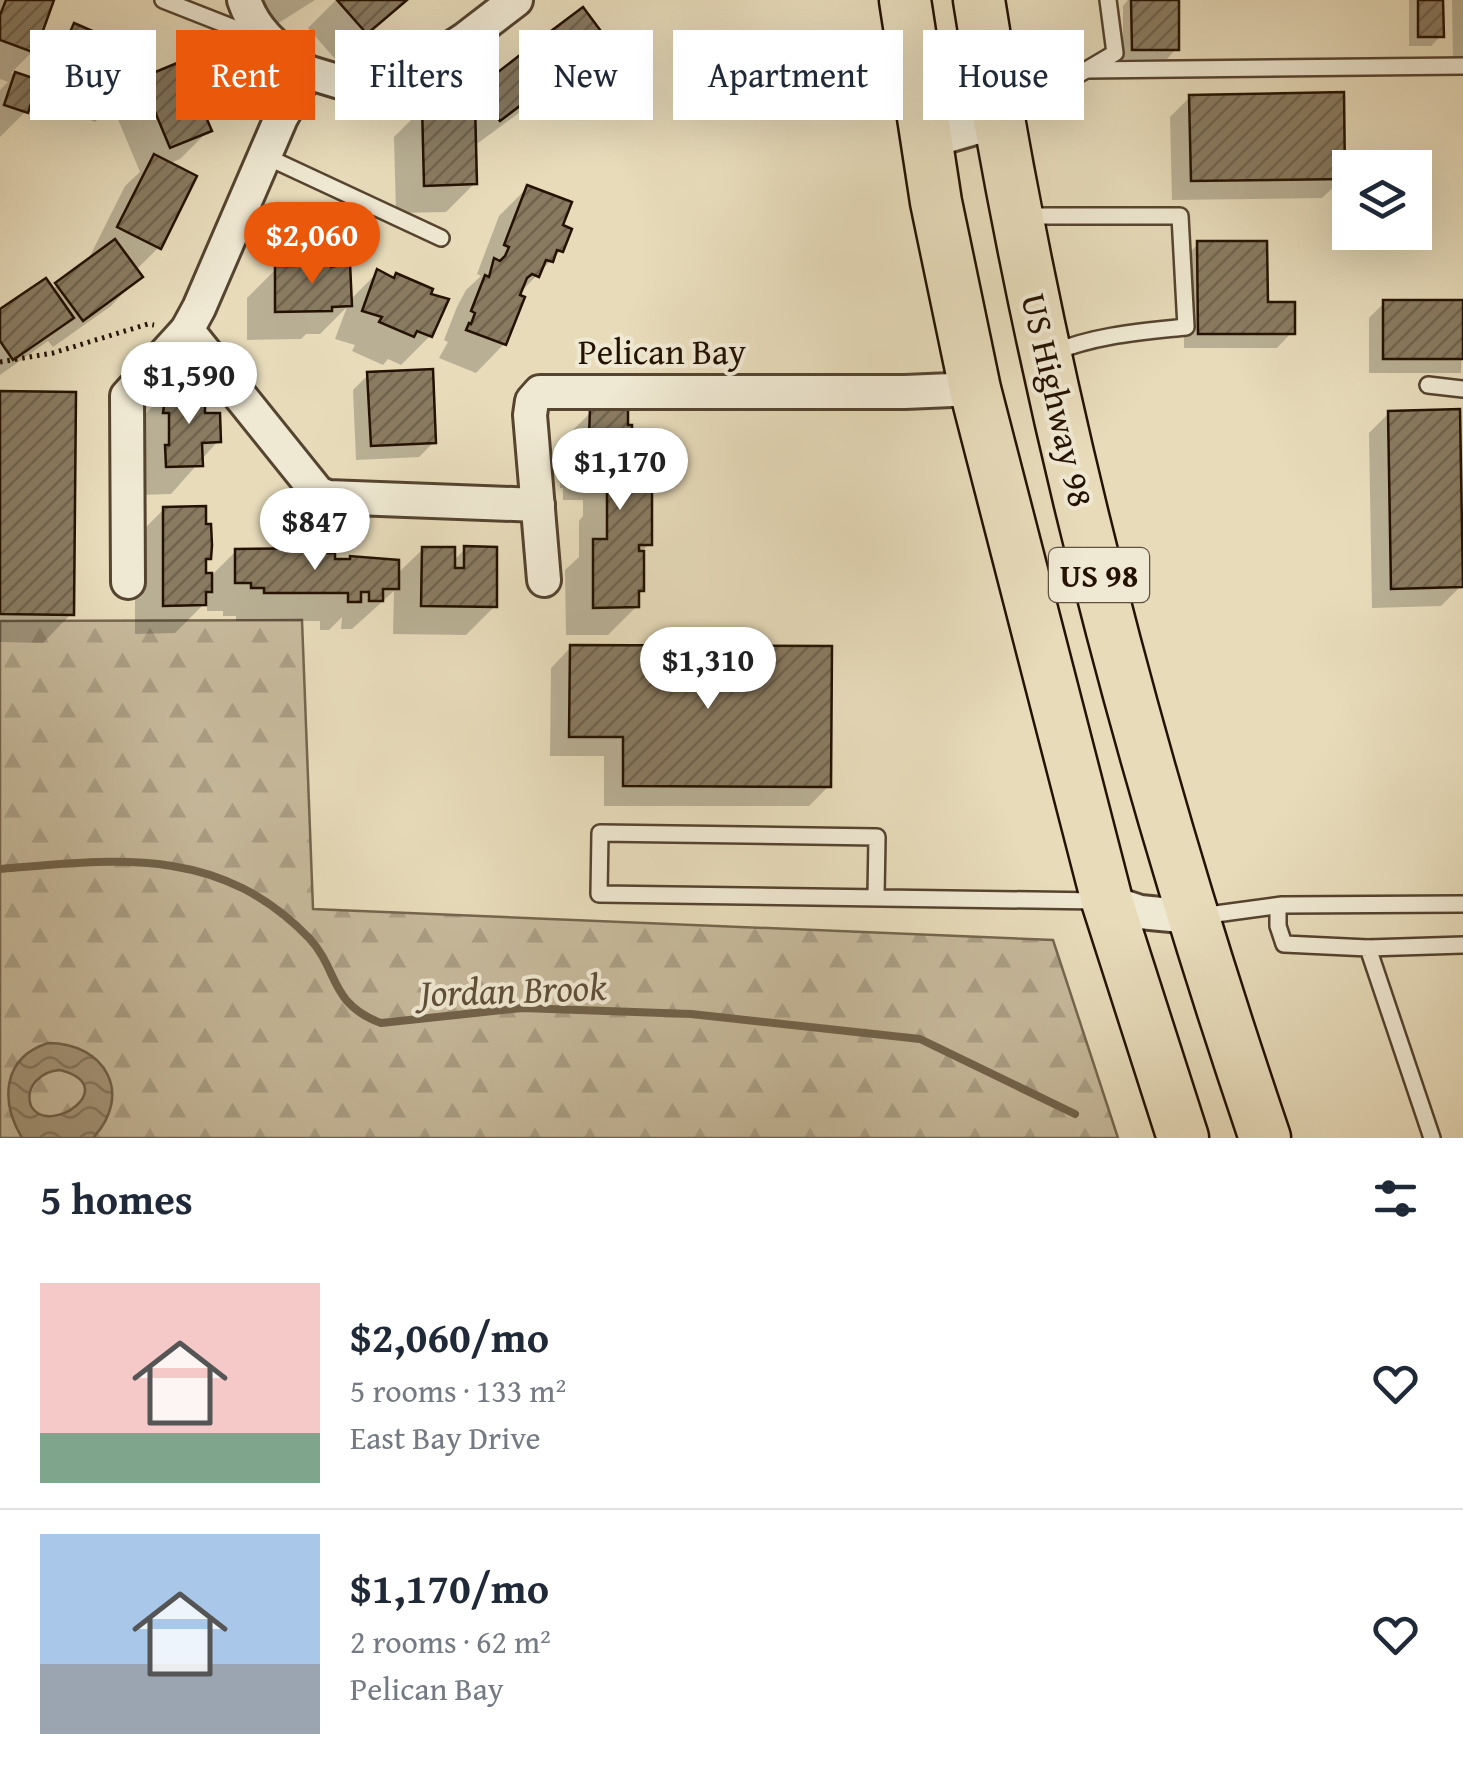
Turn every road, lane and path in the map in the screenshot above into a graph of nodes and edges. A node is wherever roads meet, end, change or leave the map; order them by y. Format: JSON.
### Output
{"nodes":[{"id":1,"x":163,"y":0,"type":"edge"},
{"id":2,"x":244,"y":0,"type":"edge"},
{"id":3,"x":516,"y":0,"type":"edge"},
{"id":4,"x":905,"y":0,"type":"edge"},
{"id":5,"x":979,"y":0,"type":"edge"},
{"id":6,"x":1108,"y":0,"type":"edge"},
{"id":7,"x":240,"y":30,"type":"edge"},
{"id":8,"x":259,"y":30,"type":"edge"},
{"id":9,"x":1463,"y":66,"type":"edge"},
{"id":10,"x":1087,"y":70,"type":"junction"},
{"id":11,"x":315,"y":75,"type":"edge"},
{"id":12,"x":282,"y":120,"type":"edge"},
{"id":13,"x":998,"y":122,"type":"junction"},
{"id":14,"x":926,"y":142,"type":"junction"},
{"id":15,"x":264,"y":156,"type":"junction"},
{"id":16,"x":1017,"y":216,"type":"junction"},
{"id":17,"x":441,"y":238,"type":"dead end"},
{"id":18,"x":186,"y":330,"type":"junction"},
{"id":19,"x":1045,"y":356,"type":"junction"},
{"id":20,"x":0,"y":362,"type":"edge"},
{"id":21,"x":1428,"y":385,"type":"dead end"},
{"id":22,"x":975,"y":388,"type":"junction"},
{"id":23,"x":1463,"y":389,"type":"edge"},
{"id":24,"x":538,"y":505,"type":"junction"},
{"id":25,"x":544,"y":580,"type":"dead end"},
{"id":26,"x":128,"y":582,"type":"dead end"},
{"id":27,"x":876,"y":896,"type":"junction"},
{"id":28,"x":1106,"y":901,"type":"junction"},
{"id":29,"x":1463,"y":904,"type":"edge"},
{"id":30,"x":1278,"y":906,"type":"junction"},
{"id":31,"x":1192,"y":917,"type":"junction"},
{"id":32,"x":1463,"y":945,"type":"edge"},
{"id":33,"x":1368,"y":948,"type":"junction"},
{"id":34,"x":1183,"y":1138,"type":"edge"},
{"id":35,"x":1265,"y":1138,"type":"edge"},
{"id":36,"x":1432,"y":1138,"type":"edge"}],
"edges":[{"from":1,"to":7,"type":"lane"},
{"from":2,"to":8,"type":"street"},
{"from":3,"to":11,"type":"street"},
{"from":4,"to":14,"type":"main road","number":"US 98"},
{"from":5,"to":13,"type":"main road","name":"US Highway 98","number":"US 98"},
{"from":6,"to":10,"type":"lane"},
{"from":9,"to":10,"type":"lane"},
{"from":10,"to":13,"type":"lane"},
{"from":12,"to":15,"type":"street"},
{"from":13,"to":14,"type":"street"},
{"from":13,"to":16,"type":"main road","name":"US Highway 98","number":"US 98"},
{"from":14,"to":22,"type":"main road","number":"US 98"},
{"from":15,"to":17,"type":"lane"},
{"from":15,"to":18,"type":"street"},
{"from":16,"to":19,"type":"main road","name":"US Highway 98","number":"US 98"},
{"from":16,"to":19,"type":"lane"},
{"from":18,"to":20,"type":"path"},
{"from":18,"to":24,"type":"street"},
{"from":18,"to":26,"type":"street"},
{"from":19,"to":31,"type":"main road","name":"US Highway 98","number":"US 98"},
{"from":21,"to":23,"type":"lane"},
{"from":22,"to":24,"type":"street","name":"Pelican Bay"},
{"from":22,"to":28,"type":"main road","number":"US 98"},
{"from":24,"to":25,"type":"street","name":"Pelican Bay"},
{"from":27,"to":27,"type":"lane"},
{"from":27,"to":28,"type":"lane"},
{"from":28,"to":31,"type":"street"},
{"from":28,"to":34,"type":"main road","number":"US 98"},
{"from":29,"to":30,"type":"lane"},
{"from":30,"to":31,"type":"lane"},
{"from":30,"to":33,"type":"lane"},
{"from":31,"to":35,"type":"main road","name":"US Highway 98","number":"US 98"},
{"from":32,"to":33,"type":"lane"},
{"from":33,"to":36,"type":"lane"}]}
